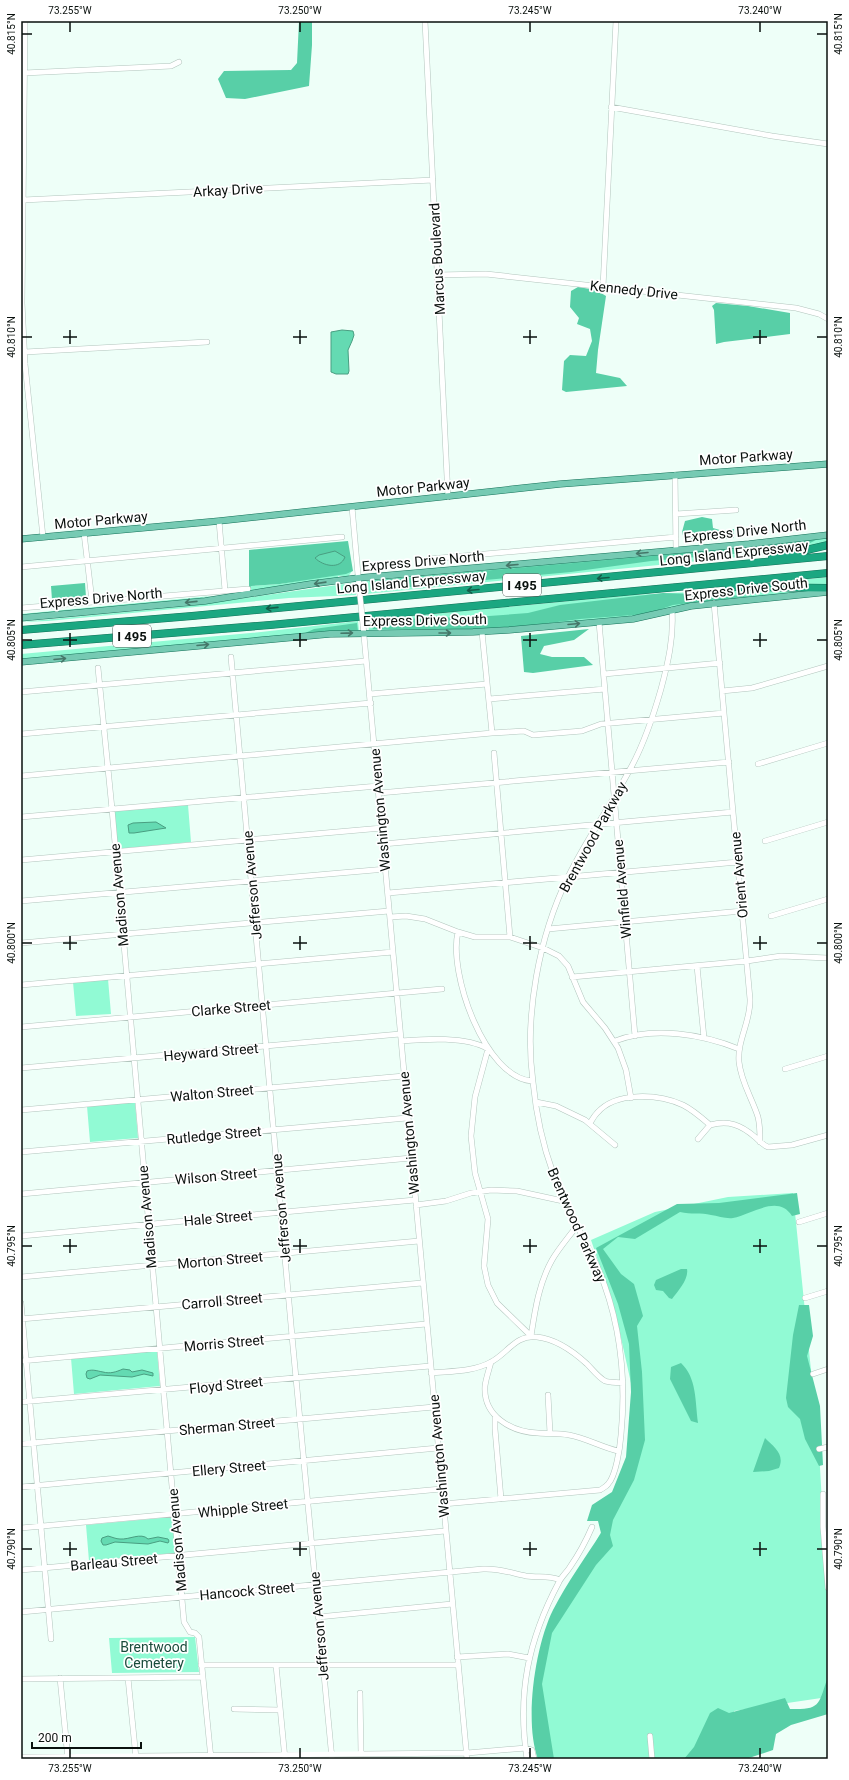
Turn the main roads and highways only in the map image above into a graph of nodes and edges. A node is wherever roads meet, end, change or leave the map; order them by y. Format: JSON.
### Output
{"nodes":[{"id":1,"x":828,"y":464,"type":"edge"},
{"id":2,"x":828,"y":535,"type":"edge"},
{"id":3,"x":21,"y":539,"type":"edge"},
{"id":4,"x":828,"y":545,"type":"edge"},
{"id":5,"x":828,"y":556,"type":"edge"},
{"id":6,"x":683,"y":571,"type":"junction"},
{"id":7,"x":828,"y":573,"type":"edge"},
{"id":8,"x":828,"y":588,"type":"edge"},
{"id":9,"x":651,"y":590,"type":"junction"},
{"id":10,"x":828,"y":592,"type":"edge"},
{"id":11,"x":21,"y":618,"type":"edge"},
{"id":12,"x":21,"y":629,"type":"edge"},
{"id":13,"x":21,"y":645,"type":"edge"},
{"id":14,"x":21,"y":662,"type":"edge"}],
"edges":[{"from":1,"to":3,"type":"main road","name":"Motor Parkway"},
{"from":2,"to":11,"type":"main road","name":"Express Drive North","one_way":true},
{"from":4,"to":6,"type":"highway"},
{"from":5,"to":6,"type":"highway","name":"Long Island Expressway","number":"I 495"},
{"from":6,"to":12,"type":"highway","name":"Long Island Expressway","number":"I 495","one_way":true},
{"from":7,"to":9,"type":"highway","name":"Long Island Expressway","number":"I 495"},
{"from":8,"to":9,"type":"highway"},
{"from":9,"to":13,"type":"highway","name":"Long Island Expressway","number":"I 495"},
{"from":14,"to":10,"type":"main road","name":"Express Drive South","one_way":true}]}
